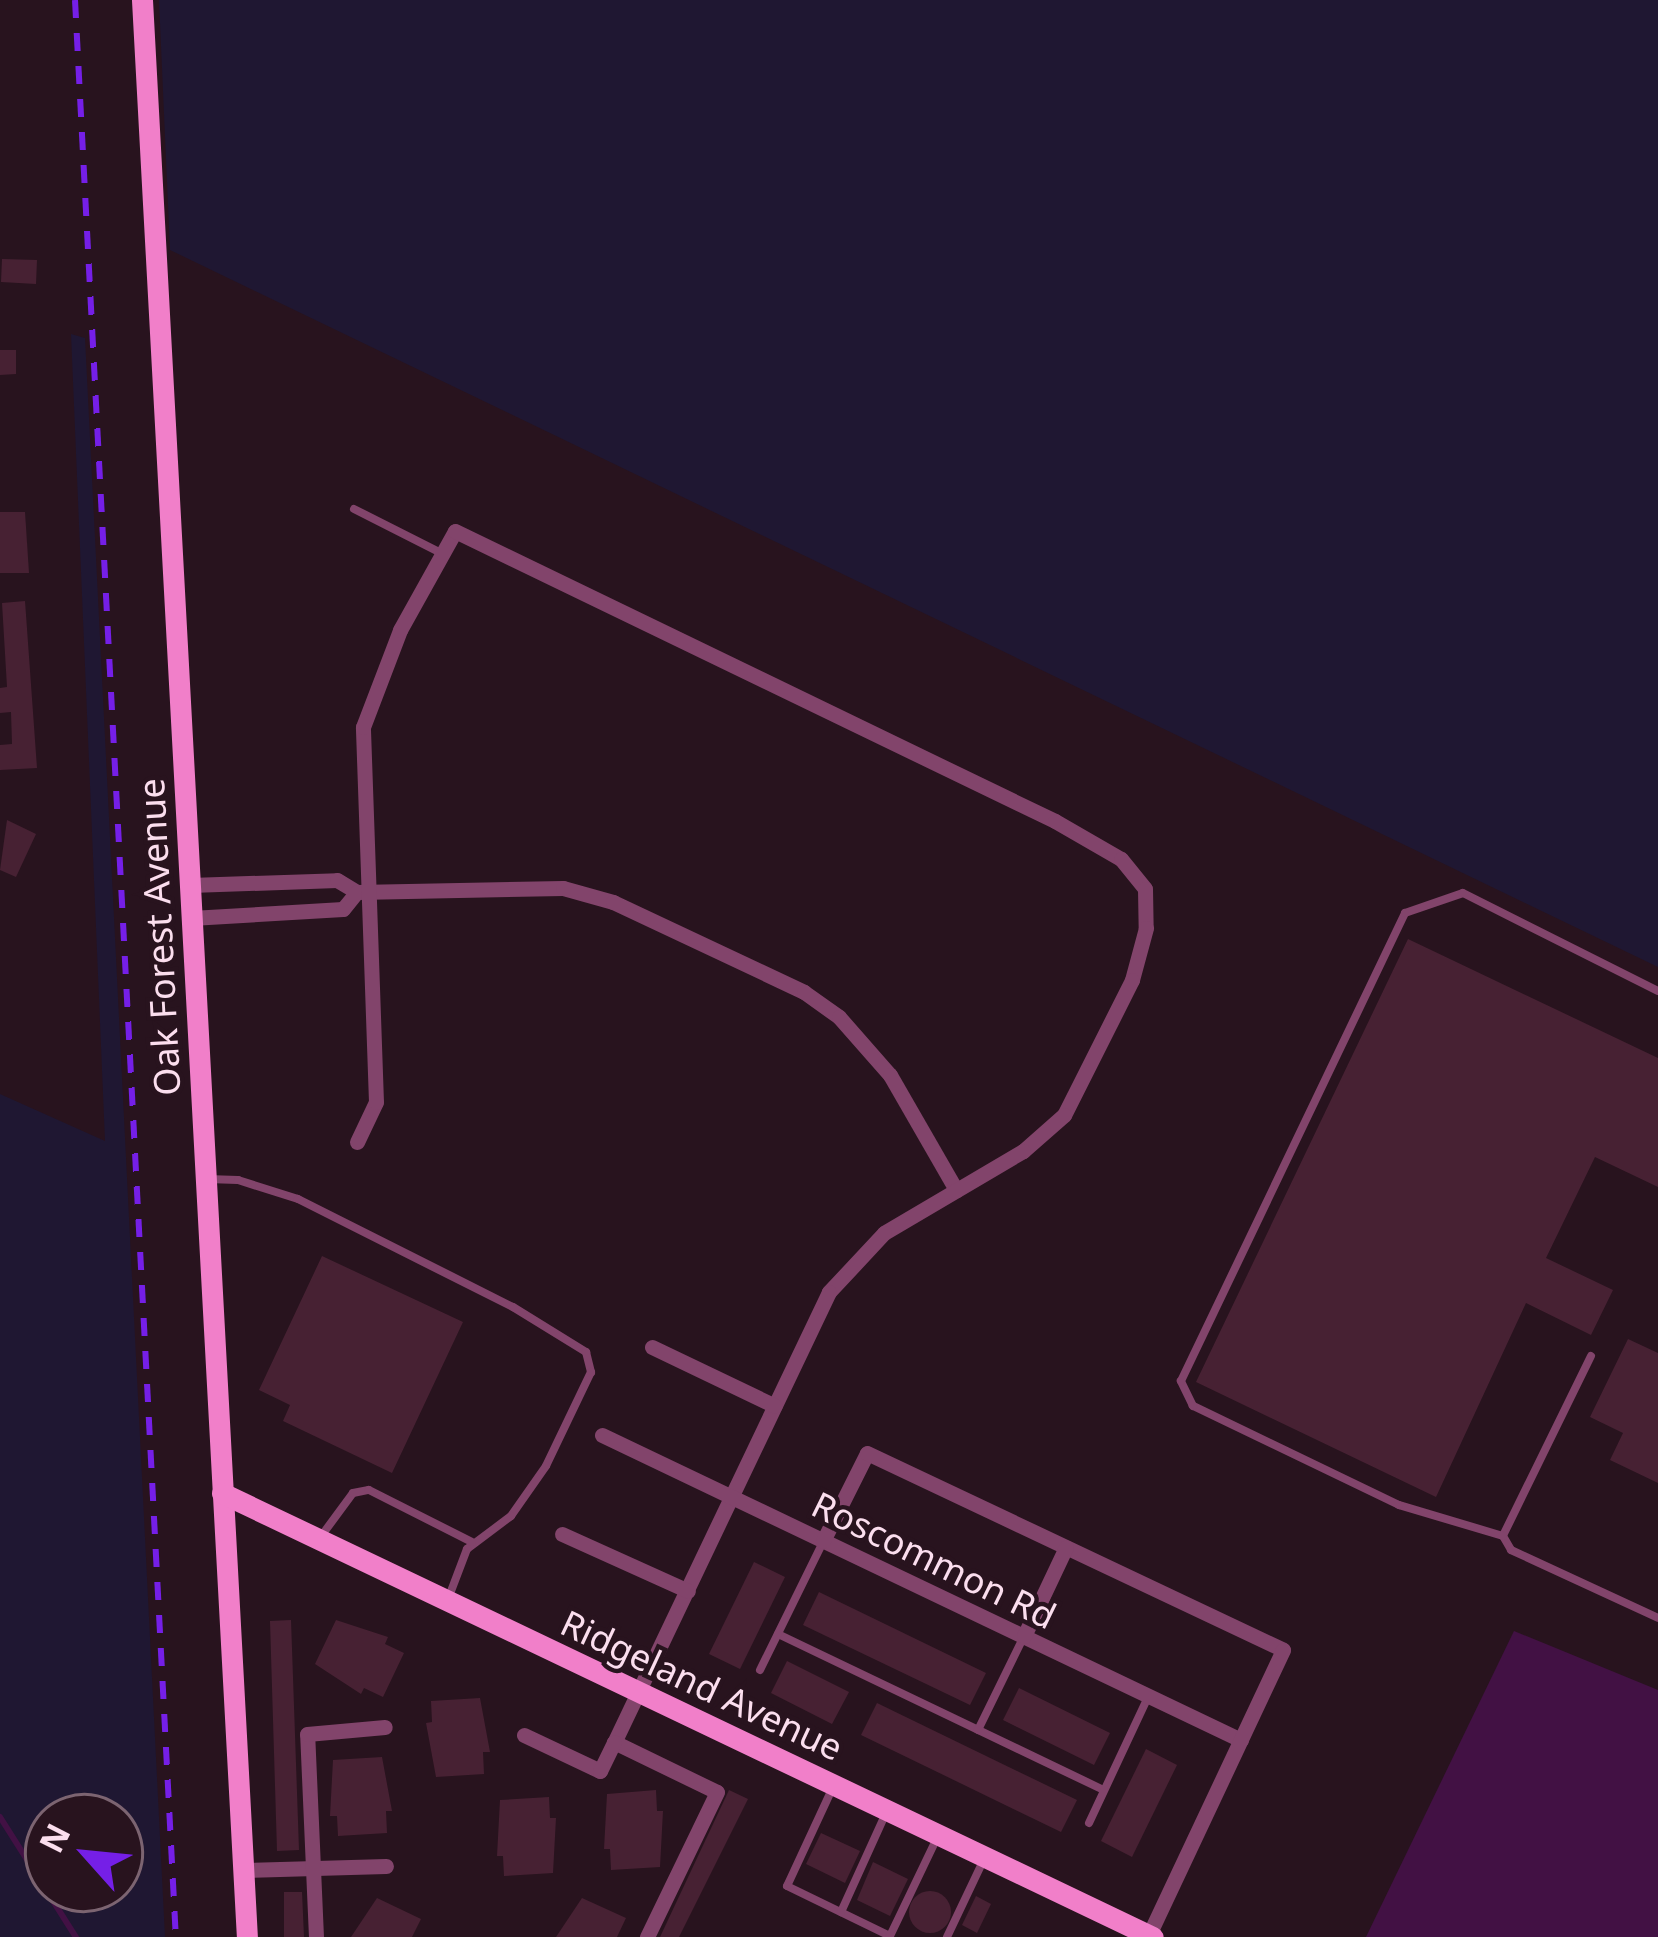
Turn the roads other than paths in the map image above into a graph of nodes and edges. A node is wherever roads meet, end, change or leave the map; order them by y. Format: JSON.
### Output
{"nodes":[{"id":1,"x":142,"y":0,"type":"edge"},
{"id":2,"x":354,"y":509,"type":"dead end"},
{"id":3,"x":440,"y":552,"type":"junction"},
{"id":4,"x":190,"y":886,"type":"junction"},
{"id":5,"x":362,"y":892,"type":"junction"},
{"id":6,"x":191,"y":919,"type":"junction"},
{"id":7,"x":1658,"y":991,"type":"edge"},
{"id":8,"x":357,"y":1142,"type":"dead end"},
{"id":9,"x":205,"y":1179,"type":"junction"},
{"id":10,"x":956,"y":1190,"type":"junction"},
{"id":11,"x":652,"y":1347,"type":"dead end"},
{"id":12,"x":1591,"y":1356,"type":"dead end"},
{"id":13,"x":775,"y":1406,"type":"junction"},
{"id":14,"x":602,"y":1435,"type":"dead end"},
{"id":15,"x":222,"y":1493,"type":"junction"},
{"id":16,"x":732,"y":1497,"type":"junction"},
{"id":17,"x":562,"y":1534,"type":"dead end"},
{"id":18,"x":1503,"y":1536,"type":"junction"},
{"id":19,"x":319,"y":1540,"type":"junction"},
{"id":20,"x":823,"y":1541,"type":"junction"},
{"id":21,"x":472,"y":1542,"type":"junction"},
{"id":22,"x":1066,"y":1547,"type":"junction"},
{"id":23,"x":688,"y":1591,"type":"junction"},
{"id":24,"x":448,"y":1601,"type":"junction"},
{"id":25,"x":1658,"y":1618,"type":"edge"},
{"id":26,"x":778,"y":1634,"type":"junction"},
{"id":27,"x":1024,"y":1636,"type":"junction"},
{"id":28,"x":760,"y":1670,"type":"dead end"},
{"id":29,"x":640,"y":1693,"type":"junction"},
{"id":30,"x":1149,"y":1696,"type":"junction"},
{"id":31,"x":385,"y":1726,"type":"dead end"},
{"id":32,"x":978,"y":1730,"type":"junction"},
{"id":33,"x":524,"y":1736,"type":"dead end"},
{"id":34,"x":1241,"y":1740,"type":"junction"},
{"id":35,"x":614,"y":1742,"type":"junction"},
{"id":36,"x":834,"y":1785,"type":"junction"},
{"id":37,"x":1104,"y":1790,"type":"junction"},
{"id":38,"x":887,"y":1810,"type":"junction"},
{"id":39,"x":1088,"y":1823,"type":"dead end"},
{"id":40,"x":939,"y":1835,"type":"junction"},
{"id":41,"x":985,"y":1857,"type":"junction"},
{"id":42,"x":386,"y":1866,"type":"dead end"},
{"id":43,"x":314,"y":1869,"type":"junction"},
{"id":44,"x":243,"y":1870,"type":"junction"},
{"id":45,"x":841,"y":1912,"type":"junction"},
{"id":46,"x":891,"y":1936,"type":"edge"},
{"id":47,"x":1151,"y":1936,"type":"edge"},
{"id":48,"x":247,"y":1937,"type":"edge"},
{"id":49,"x":316,"y":1937,"type":"edge"},
{"id":50,"x":647,"y":1937,"type":"edge"},
{"id":51,"x":947,"y":1937,"type":"edge"}],
"edges":[{"from":1,"to":4,"type":"street","name":"Oak Forest Avenue"},
{"from":2,"to":3,"type":"lane"},
{"from":3,"to":5,"type":"street"},
{"from":3,"to":10,"type":"street"},
{"from":4,"to":5,"type":"street"},
{"from":4,"to":6,"type":"street","name":"Oak Forest Avenue"},
{"from":5,"to":6,"type":"street"},
{"from":5,"to":8,"type":"street"},
{"from":5,"to":10,"type":"street"},
{"from":6,"to":9,"type":"street","name":"Oak Forest Avenue"},
{"from":7,"to":18,"type":"lane"},
{"from":9,"to":15,"type":"street","name":"Oak Forest Avenue"},
{"from":9,"to":21,"type":"lane"},
{"from":10,"to":13,"type":"street"},
{"from":11,"to":13,"type":"street"},
{"from":12,"to":18,"type":"lane"},
{"from":13,"to":16,"type":"street"},
{"from":14,"to":16,"type":"street","name":"Roscommon Rd"},
{"from":15,"to":19,"type":"street","name":"Ridgeland Avenue"},
{"from":15,"to":44,"type":"street","name":"Oak Forest Avenue"},
{"from":16,"to":20,"type":"street","name":"Roscommon Rd"},
{"from":16,"to":23,"type":"street"},
{"from":17,"to":23,"type":"street"},
{"from":18,"to":25,"type":"lane"},
{"from":19,"to":21,"type":"lane"},
{"from":19,"to":24,"type":"street","name":"Ridgeland Avenue"},
{"from":20,"to":22,"type":"street"},
{"from":20,"to":26,"type":"lane"},
{"from":20,"to":27,"type":"street","name":"Roscommon Rd"},
{"from":21,"to":24,"type":"lane"},
{"from":22,"to":27,"type":"street"},
{"from":22,"to":34,"type":"street"},
{"from":23,"to":29,"type":"street"},
{"from":24,"to":29,"type":"street","name":"Ridgeland Avenue"},
{"from":26,"to":28,"type":"lane"},
{"from":26,"to":32,"type":"lane"},
{"from":27,"to":30,"type":"street","name":"Roscommon Rd"},
{"from":27,"to":32,"type":"lane"},
{"from":29,"to":35,"type":"street"},
{"from":29,"to":36,"type":"street","name":"Ridgeland Avenue"},
{"from":30,"to":34,"type":"street","name":"Roscommon Rd"},
{"from":30,"to":37,"type":"lane"},
{"from":31,"to":43,"type":"street"},
{"from":32,"to":37,"type":"lane"},
{"from":33,"to":35,"type":"street"},
{"from":34,"to":47,"type":"street"},
{"from":35,"to":50,"type":"street"},
{"from":36,"to":38,"type":"street","name":"Ridgeland Avenue"},
{"from":36,"to":45,"type":"lane"},
{"from":37,"to":39,"type":"lane"},
{"from":38,"to":40,"type":"street","name":"Ridgeland Avenue"},
{"from":38,"to":45,"type":"lane"},
{"from":40,"to":41,"type":"street","name":"Ridgeland Avenue"},
{"from":40,"to":46,"type":"lane"},
{"from":41,"to":47,"type":"street","name":"Ridgeland Avenue"},
{"from":41,"to":51,"type":"lane"},
{"from":42,"to":43,"type":"street"},
{"from":43,"to":44,"type":"street"},
{"from":43,"to":49,"type":"street"},
{"from":44,"to":48,"type":"street","name":"Oak Forest Avenue"},
{"from":45,"to":46,"type":"lane"}]}
